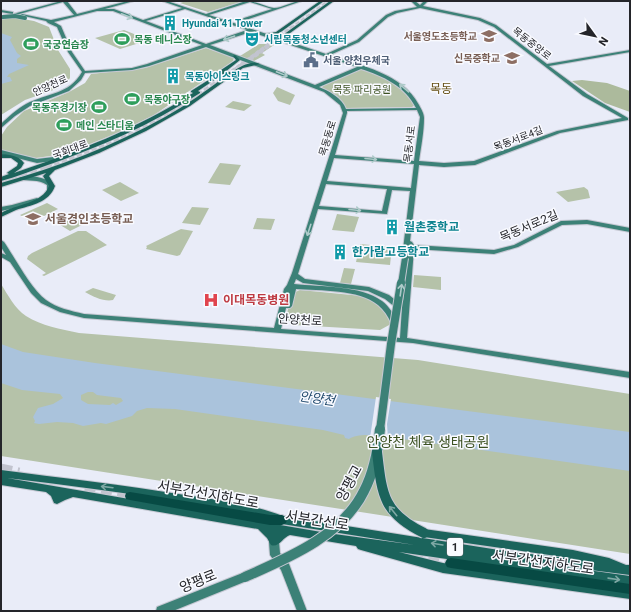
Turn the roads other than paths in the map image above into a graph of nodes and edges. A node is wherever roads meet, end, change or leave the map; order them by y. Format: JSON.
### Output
{"nodes":[{"id":1,"x":64,"y":1,"type":"edge"},
{"id":2,"x":132,"y":1,"type":"edge"},
{"id":3,"x":164,"y":1,"type":"edge"},
{"id":4,"x":182,"y":1,"type":"edge"},
{"id":5,"x":250,"y":1,"type":"edge"},
{"id":6,"x":300,"y":1,"type":"edge"},
{"id":7,"x":322,"y":1,"type":"edge"},
{"id":8,"x":326,"y":1,"type":"edge"},
{"id":9,"x":331,"y":1,"type":"edge"},
{"id":10,"x":413,"y":1,"type":"edge"},
{"id":11,"x":426,"y":1,"type":"edge"},
{"id":12,"x":119,"y":4,"type":"junction"},
{"id":13,"x":173,"y":4,"type":"junction"},
{"id":14,"x":420,"y":7,"type":"junction"},
{"id":15,"x":186,"y":8,"type":"junction"},
{"id":16,"x":275,"y":9,"type":"junction"},
{"id":17,"x":98,"y":10,"type":"junction"},
{"id":18,"x":113,"y":10,"type":"junction"},
{"id":19,"x":4,"y":14,"type":"edge"},
{"id":20,"x":206,"y":15,"type":"junction"},
{"id":21,"x":22,"y":16,"type":"junction"},
{"id":22,"x":74,"y":16,"type":"junction"},
{"id":23,"x":141,"y":21,"type":"junction"},
{"id":24,"x":50,"y":22,"type":"junction"},
{"id":25,"x":244,"y":27,"type":"junction"},
{"id":26,"x":291,"y":27,"type":"junction"},
{"id":27,"x":252,"y":30,"type":"junction"},
{"id":28,"x":61,"y":32,"type":"junction"},
{"id":29,"x":266,"y":34,"type":"junction"},
{"id":30,"x":286,"y":41,"type":"junction"},
{"id":31,"x":65,"y":42,"type":"junction"},
{"id":32,"x":206,"y":46,"type":"junction"},
{"id":33,"x":630,"y":51,"type":"edge"},
{"id":34,"x":327,"y":55,"type":"junction"},
{"id":35,"x":235,"y":56,"type":"junction"},
{"id":36,"x":258,"y":64,"type":"junction"},
{"id":37,"x":546,"y":65,"type":"junction"},
{"id":38,"x":362,"y":67,"type":"junction"},
{"id":39,"x":84,"y":72,"type":"junction"},
{"id":40,"x":223,"y":76,"type":"junction"},
{"id":41,"x":315,"y":87,"type":"junction"},
{"id":42,"x":420,"y":109,"type":"junction"},
{"id":43,"x":345,"y":110,"type":"junction"},
{"id":44,"x":628,"y":120,"type":"edge"},
{"id":45,"x":1,"y":127,"type":"edge"},
{"id":46,"x":1,"y":152,"type":"edge"},
{"id":47,"x":1,"y":156,"type":"edge"},
{"id":48,"x":332,"y":156,"type":"junction"},
{"id":49,"x":66,"y":157,"type":"junction"},
{"id":50,"x":416,"y":163,"type":"junction"},
{"id":51,"x":63,"y":164,"type":"junction"},
{"id":52,"x":1,"y":178,"type":"edge"},
{"id":53,"x":15,"y":181,"type":"junction"},
{"id":54,"x":324,"y":182,"type":"junction"},
{"id":55,"x":1,"y":184,"type":"edge"},
{"id":56,"x":390,"y":188,"type":"junction"},
{"id":57,"x":413,"y":190,"type":"junction"},
{"id":58,"x":316,"y":207,"type":"junction"},
{"id":59,"x":1,"y":209,"type":"edge"},
{"id":60,"x":1,"y":215,"type":"edge"},
{"id":61,"x":630,"y":230,"type":"edge"},
{"id":62,"x":407,"y":236,"type":"junction"},
{"id":63,"x":1,"y":242,"type":"edge"},
{"id":64,"x":411,"y":247,"type":"junction"},
{"id":65,"x":1,"y":255,"type":"edge"},
{"id":66,"x":11,"y":260,"type":"junction"},
{"id":67,"x":295,"y":275,"type":"junction"},
{"id":68,"x":290,"y":286,"type":"junction"},
{"id":69,"x":407,"y":302,"type":"junction"},
{"id":70,"x":394,"y":321,"type":"junction"},
{"id":71,"x":277,"y":331,"type":"junction"},
{"id":72,"x":403,"y":340,"type":"junction"},
{"id":73,"x":630,"y":375,"type":"edge"},
{"id":74,"x":377,"y":452,"type":"junction"},
{"id":75,"x":1,"y":474,"type":"edge"},
{"id":76,"x":1,"y":481,"type":"edge"},
{"id":77,"x":130,"y":496,"type":"tunnel mouth"},
{"id":78,"x":282,"y":520,"type":"junction"},
{"id":79,"x":260,"y":525,"type":"junction"},
{"id":80,"x":291,"y":531,"type":"junction"},
{"id":81,"x":340,"y":539,"type":"junction"},
{"id":82,"x":274,"y":542,"type":"junction"},
{"id":83,"x":451,"y":563,"type":"tunnel mouth"},
{"id":84,"x":629,"y":570,"type":"edge"},
{"id":85,"x":246,"y":577,"type":"joint"},
{"id":86,"x":630,"y":581,"type":"edge"},
{"id":87,"x":630,"y":589,"type":"edge"},
{"id":88,"x":630,"y":594,"type":"edge"},
{"id":89,"x":161,"y":611,"type":"edge"},
{"id":90,"x":302,"y":611,"type":"edge"}],
"edges":[{"from":1,"to":19,"type":"main road"},
{"from":1,"to":22,"type":"main road"},
{"from":2,"to":12,"type":"main road","name":"목동동로"},
{"from":3,"to":13,"type":"main road","name":"목동서로"},
{"from":4,"to":13,"type":"main road"},
{"from":5,"to":16,"type":"main road"},
{"from":5,"to":20,"type":"main road"},
{"from":6,"to":16,"type":"main road"},
{"from":7,"to":26,"type":"main road"},
{"from":8,"to":26,"type":"main road"},
{"from":9,"to":26,"type":"main road"},
{"from":10,"to":14,"type":"main road","name":"목동중앙로"},
{"from":11,"to":14,"type":"main road"},
{"from":12,"to":17,"type":"main road","name":"목동동로"},
{"from":12,"to":18,"type":"main road"},
{"from":13,"to":15,"type":"main road","name":"목동서로"},
{"from":14,"to":34,"type":"main road"},
{"from":14,"to":37,"type":"main road","name":"목동중앙로"},
{"from":15,"to":20,"type":"main road","name":"목동서로"},
{"from":15,"to":23,"type":"main road"},
{"from":16,"to":25,"type":"main road"},
{"from":17,"to":18,"type":"main road","name":"목동동로"},
{"from":17,"to":22,"type":"main road","name":"목동동로"},
{"from":18,"to":23,"type":"main road","name":"목동동로","one_way":true},
{"from":19,"to":21,"type":"main road","bridge":true},
{"from":20,"to":25,"type":"main road","name":"목동서로"},
{"from":21,"to":24,"type":"main road"},
{"from":21,"to":31,"type":"main road"},
{"from":22,"to":24,"type":"main road","name":"목동동로"},
{"from":22,"to":28,"type":"main road"},
{"from":23,"to":32,"type":"main road","name":"목동동로"},
{"from":24,"to":28,"type":"main road"},
{"from":25,"to":27,"type":"main road","name":"목동서로"},
{"from":26,"to":29,"type":"main road"},
{"from":26,"to":30,"type":"main road"},
{"from":27,"to":29,"type":"main road","name":"목동서로"},
{"from":27,"to":32,"type":"main road","one_way":true},
{"from":28,"to":31,"type":"main road","name":"안양천로"},
{"from":29,"to":30,"type":"main road","name":"목동서로"},
{"from":30,"to":34,"type":"main road","name":"목동서로"},
{"from":31,"to":39,"type":"main road","name":"안양천로"},
{"from":32,"to":35,"type":"main road","name":"목동동로"},
{"from":32,"to":39,"type":"main road"},
{"from":33,"to":37,"type":"main road"},
{"from":34,"to":38,"type":"main road","name":"목동서로"},
{"from":35,"to":36,"type":"main road","name":"목동동로"},
{"from":35,"to":40,"type":"main road"},
{"from":36,"to":40,"type":"main road"},
{"from":36,"to":41,"type":"main road","name":"목동동로","one_way":true},
{"from":37,"to":44,"type":"main road","name":"목동중앙로"},
{"from":38,"to":41,"type":"main road"},
{"from":42,"to":38,"type":"main road","name":"목동서로","one_way":true},
{"from":39,"to":45,"type":"main road","name":"안양천로"},
{"from":40,"to":49,"type":"main road","name":"국회대로"},
{"from":40,"to":51,"type":"main road"},
{"from":40,"to":55,"type":"main road","name":"국회대로"},
{"from":41,"to":43,"type":"main road","name":"목동동로"},
{"from":42,"to":43,"type":"main road"},
{"from":42,"to":50,"type":"main road","name":"목동서로"},
{"from":43,"to":48,"type":"main road","name":"목동동로"},
{"from":44,"to":50,"type":"main road","name":"목동서로4길"},
{"from":46,"to":49,"type":"main road"},
{"from":47,"to":52,"type":"main road"},
{"from":48,"to":50,"type":"main road","name":"목동서로4길","one_way":true},
{"from":48,"to":54,"type":"main road","name":"목동동로"},
{"from":49,"to":52,"type":"main road","name":"국회대로"},
{"from":50,"to":57,"type":"main road","name":"목동서로"},
{"from":51,"to":53,"type":"main road"},
{"from":51,"to":60,"type":"main road"},
{"from":53,"to":55,"type":"main road"},
{"from":53,"to":59,"type":"main road"},
{"from":54,"to":56,"type":"main road"},
{"from":54,"to":58,"type":"main road","name":"목동동로"},
{"from":56,"to":57,"type":"main road"},
{"from":58,"to":56,"type":"main road","one_way":true},
{"from":57,"to":62,"type":"main road","name":"목동서로"},
{"from":58,"to":67,"type":"main road","name":"목동동로","one_way":true},
{"from":61,"to":64,"type":"main road","name":"목동서로2길"},
{"from":62,"to":64,"type":"main road","name":"목동서로"},
{"from":70,"to":62,"type":"main road","name":"목동서로","one_way":true,"bridge":true},
{"from":63,"to":66,"type":"main road","name":"안양천로"},
{"from":64,"to":69,"type":"main road","name":"목동서로"},
{"from":65,"to":66,"type":"main road"},
{"from":66,"to":71,"type":"main road","name":"안양천로"},
{"from":67,"to":68,"type":"main road","name":"목동동로"},
{"from":67,"to":69,"type":"main road"},
{"from":68,"to":70,"type":"main road"},
{"from":68,"to":71,"type":"main road","name":"목동동로"},
{"from":69,"to":72,"type":"main road","name":"목동서로"},
{"from":70,"to":74,"type":"main road","name":"양평교","bridge":true},
{"from":71,"to":72,"type":"main road","name":"안양천로"},
{"from":72,"to":73,"type":"main road","name":"안양천로"},
{"from":84,"to":74,"type":"main road","one_way":true,"bridge":true},
{"from":74,"to":85,"type":"main road","name":"양평교","bridge":true},
{"from":78,"to":75,"type":"main road","name":"서부간선로","number":"1","one_way":true},
{"from":76,"to":79,"type":"main road","name":"서부간선로","number":"1"},
{"from":77,"to":78,"type":"highway","name":"서부간선지하도로"},
{"from":84,"to":78,"type":"main road","name":"서부간선로","number":"1","one_way":true},
{"from":79,"to":80,"type":"main road","name":"서부간선로","number":"1"},
{"from":79,"to":82,"type":"main road"},
{"from":80,"to":81,"type":"main road","name":"서부간선로","number":"1"},
{"from":80,"to":82,"type":"main road"},
{"from":81,"to":86,"type":"main road","name":"서부간선로","number":"1","one_way":true},
{"from":81,"to":88,"type":"main road"},
{"from":82,"to":90,"type":"main road"},
{"from":83,"to":87,"type":"highway","name":"서부간선지하도로"},
{"from":85,"to":89,"type":"main road","name":"양평로"}]}
